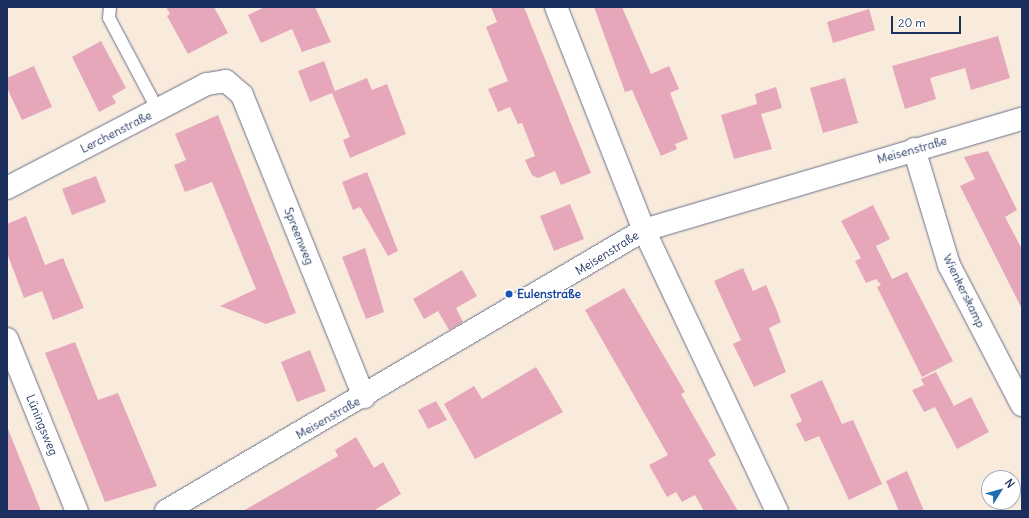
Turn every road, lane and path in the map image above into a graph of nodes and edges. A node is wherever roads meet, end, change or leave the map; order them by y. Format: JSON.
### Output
{"nodes":[{"id":1,"x":110,"y":7,"type":"edge"},
{"id":2,"x":556,"y":7,"type":"edge"},
{"id":3,"x":226,"y":81,"type":"joint"},
{"id":4,"x":158,"y":110,"type":"junction"},
{"id":5,"x":1022,"y":119,"type":"edge"},
{"id":6,"x":914,"y":149,"type":"junction"},
{"id":7,"x":7,"y":188,"type":"edge"},
{"id":8,"x":644,"y":230,"type":"junction"},
{"id":9,"x":7,"y":339,"type":"edge"},
{"id":10,"x":364,"y":397,"type":"junction"},
{"id":11,"x":1022,"y":405,"type":"edge"},
{"id":12,"x":77,"y":511,"type":"edge"},
{"id":13,"x":166,"y":511,"type":"edge"},
{"id":14,"x":778,"y":511,"type":"edge"}],
"edges":[{"from":1,"to":4,"type":"lane"},
{"from":2,"to":8,"type":"street"},
{"from":3,"to":4,"type":"street","name":"Lerchenstraße"},
{"from":3,"to":10,"type":"street","name":"Spreenweg"},
{"from":4,"to":7,"type":"street","name":"Lerchenstraße"},
{"from":5,"to":6,"type":"street","name":"Meisenstraße"},
{"from":6,"to":8,"type":"street","name":"Meisenstraße"},
{"from":6,"to":11,"type":"street","name":"Wienkerskamp"},
{"from":8,"to":10,"type":"street","name":"Meisenstraße"},
{"from":8,"to":14,"type":"street"},
{"from":9,"to":12,"type":"street","name":"Lüningsweg"},
{"from":10,"to":13,"type":"street","name":"Meisenstraße"}]}
